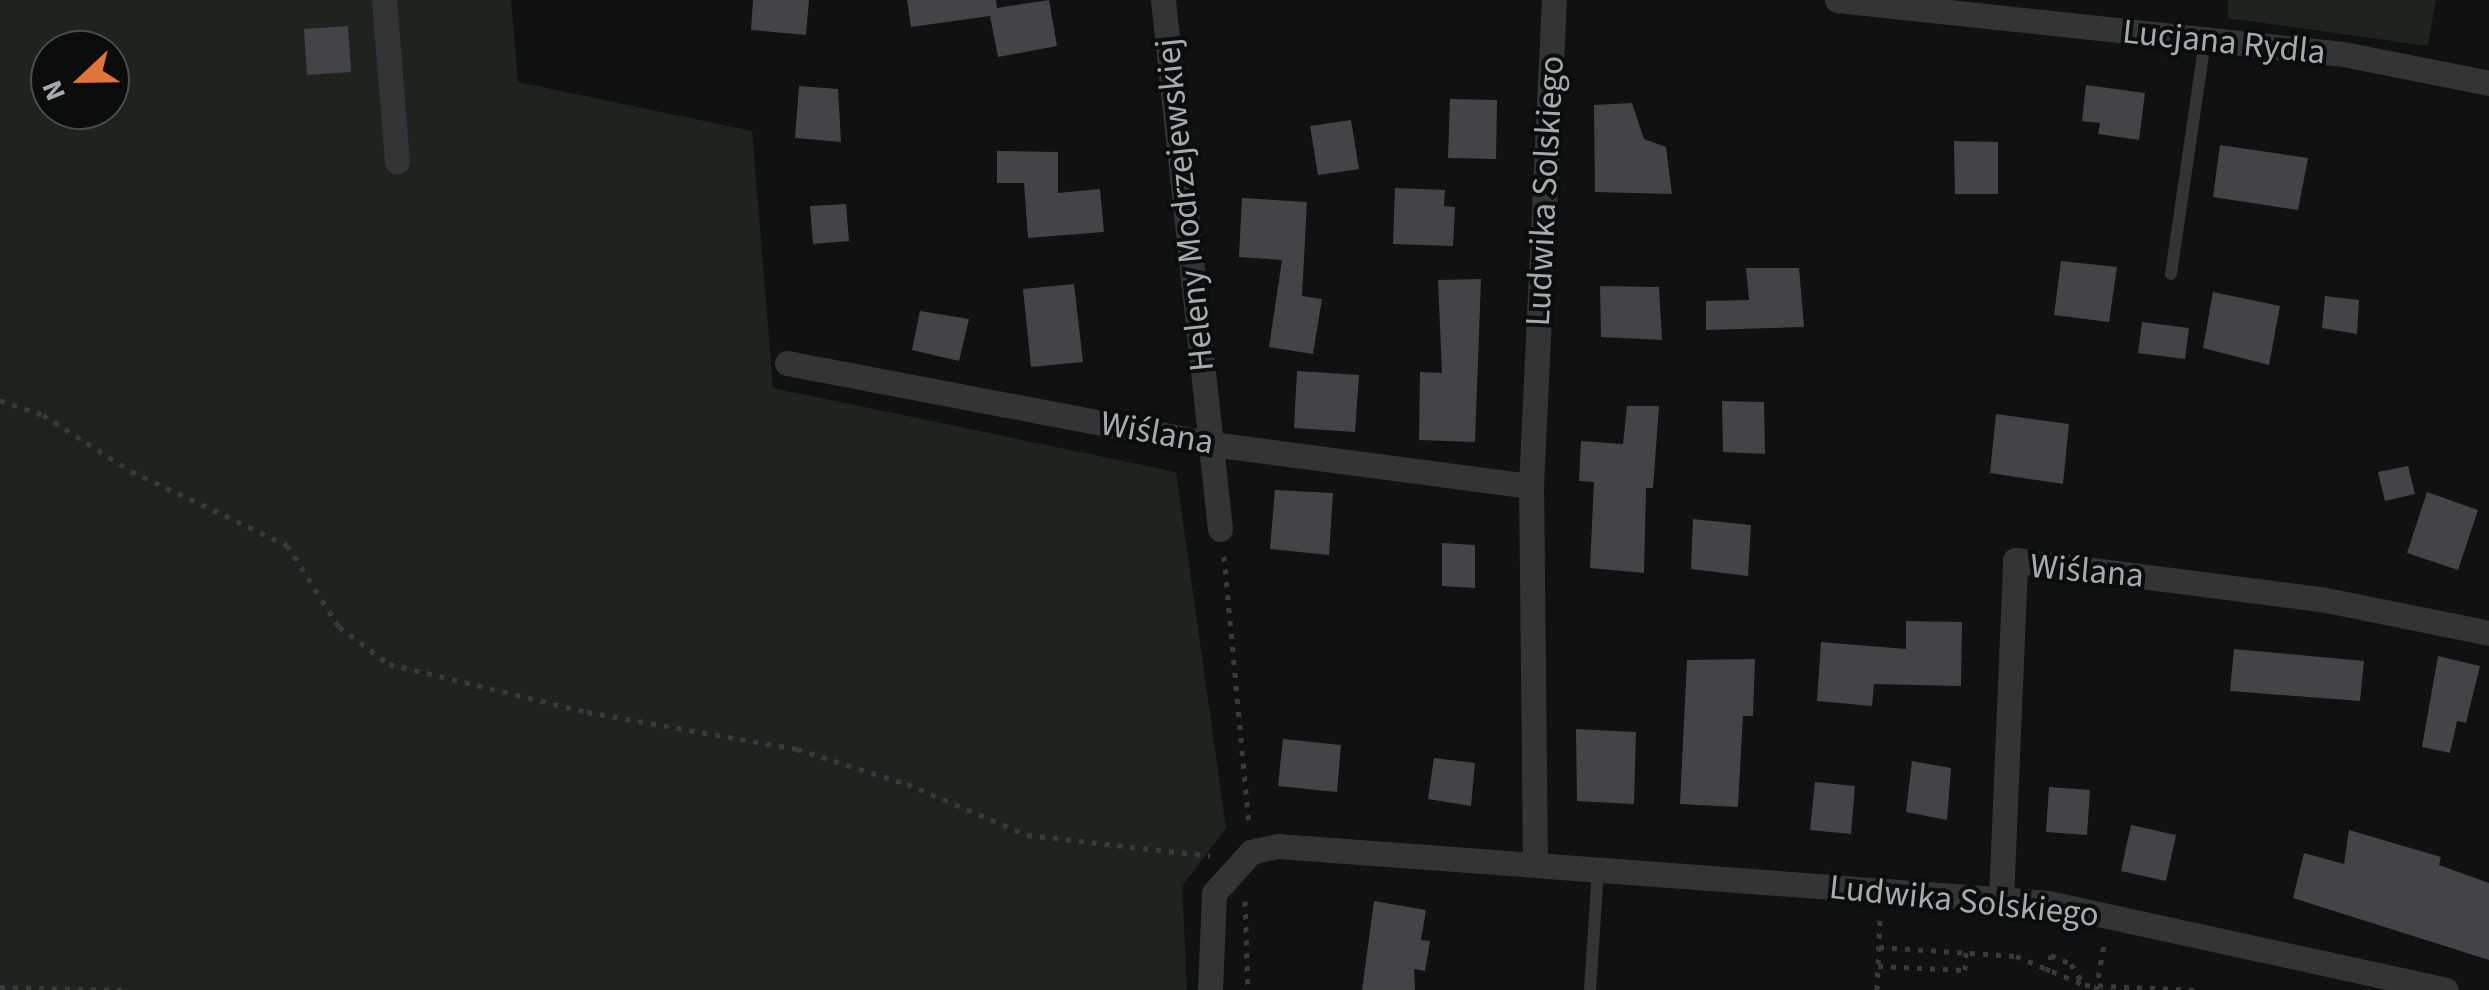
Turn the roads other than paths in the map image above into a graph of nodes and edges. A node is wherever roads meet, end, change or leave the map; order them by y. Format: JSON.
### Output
{"nodes":[{"id":1,"x":384,"y":0,"type":"edge"},
{"id":2,"x":1164,"y":0,"type":"edge"},
{"id":3,"x":1554,"y":0,"type":"edge"},
{"id":4,"x":1837,"y":0,"type":"edge"},
{"id":5,"x":1917,"y":5,"type":"edge"},
{"id":6,"x":2205,"y":40,"type":"junction"},
{"id":7,"x":2489,"y":84,"type":"edge"},
{"id":8,"x":396,"y":160,"type":"dead end"},
{"id":9,"x":2172,"y":274,"type":"dead end"},
{"id":10,"x":787,"y":362,"type":"dead end"},
{"id":11,"x":1211,"y":444,"type":"junction"},
{"id":12,"x":1531,"y":486,"type":"junction"},
{"id":13,"x":1220,"y":529,"type":"road end"},
{"id":14,"x":2489,"y":633,"type":"edge"},
{"id":15,"x":1535,"y":863,"type":"junction"},
{"id":16,"x":1598,"y":868,"type":"junction"},
{"id":17,"x":2001,"y":900,"type":"junction"},
{"id":18,"x":1210,"y":990,"type":"edge"},
{"id":19,"x":1590,"y":990,"type":"edge"},
{"id":20,"x":2446,"y":990,"type":"edge"}],
"edges":[{"from":1,"to":8,"type":"street"},
{"from":2,"to":11,"type":"street","name":"Heleny Modrzejewskiej"},
{"from":3,"to":12,"type":"street","name":"Ludwika Solskiego"},
{"from":4,"to":5,"type":"street","name":"Lucjana Rydla"},
{"from":5,"to":6,"type":"street","name":"Lucjana Rydla"},
{"from":6,"to":7,"type":"street","name":"Lucjana Rydla"},
{"from":6,"to":9,"type":"lane"},
{"from":10,"to":11,"type":"street","name":"Wiślana"},
{"from":11,"to":12,"type":"street","name":"Wiślana"},
{"from":11,"to":13,"type":"street","name":"Heleny Modrzejewskiej"},
{"from":12,"to":15,"type":"street","name":"Ludwika Solskiego"},
{"from":14,"to":17,"type":"street","name":"Wiślana"},
{"from":15,"to":16,"type":"street","name":"Ludwika Solskiego"},
{"from":15,"to":18,"type":"street","name":"Ludwika Solskiego"},
{"from":16,"to":17,"type":"street","name":"Ludwika Solskiego"},
{"from":16,"to":19,"type":"lane"},
{"from":17,"to":20,"type":"street","name":"Ludwika Solskiego"}]}
